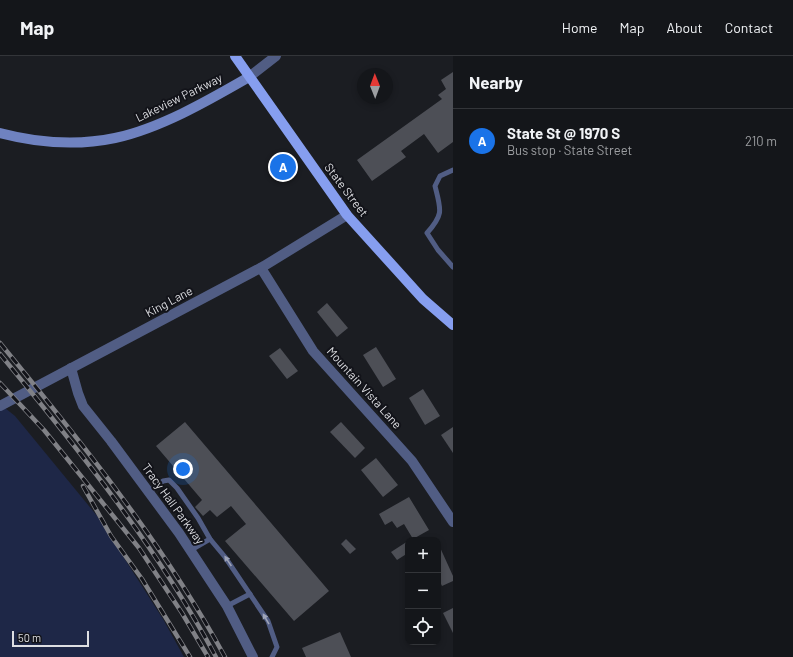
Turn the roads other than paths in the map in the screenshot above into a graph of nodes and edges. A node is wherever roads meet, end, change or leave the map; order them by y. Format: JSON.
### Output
{"nodes":[{"id":1,"x":235,"y":56,"type":"edge"},
{"id":2,"x":276,"y":56,"type":"edge"},
{"id":3,"x":249,"y":77,"type":"junction"},
{"id":4,"x":0,"y":133,"type":"edge"},
{"id":5,"x":453,"y":170,"type":"edge"},
{"id":6,"x":347,"y":215,"type":"junction"},
{"id":7,"x":453,"y":267,"type":"edge"},
{"id":8,"x":261,"y":268,"type":"junction"},
{"id":9,"x":453,"y":325,"type":"edge"},
{"id":10,"x":71,"y":368,"type":"junction"},
{"id":11,"x":0,"y":406,"type":"edge"},
{"id":12,"x":149,"y":492,"type":"junction"},
{"id":13,"x":453,"y":522,"type":"edge"},
{"id":14,"x":210,"y":539,"type":"junction"},
{"id":15,"x":191,"y":550,"type":"junction"},
{"id":16,"x":250,"y":594,"type":"junction"},
{"id":17,"x":227,"y":606,"type":"junction"},
{"id":18,"x":253,"y":657,"type":"edge"},
{"id":19,"x":272,"y":657,"type":"edge"}],
"edges":[{"from":1,"to":3,"type":"main road","name":"State Street"},
{"from":2,"to":3,"type":"street"},
{"from":3,"to":4,"type":"main road","name":"Lakeview Parkway"},
{"from":3,"to":6,"type":"main road","name":"State Street"},
{"from":5,"to":7,"type":"lane"},
{"from":6,"to":8,"type":"street","name":"King Lane"},
{"from":6,"to":9,"type":"main road","name":"State Street"},
{"from":8,"to":10,"type":"street","name":"King Lane"},
{"from":8,"to":13,"type":"street","name":"Mountain Vista Lane"},
{"from":10,"to":11,"type":"street","name":"King Lane"},
{"from":10,"to":12,"type":"street","name":"Tracy Hall Parkway"},
{"from":12,"to":14,"type":"lane"},
{"from":12,"to":15,"type":"street","name":"Tracy Hall Parkway"},
{"from":14,"to":15,"type":"lane"},
{"from":16,"to":14,"type":"lane","one_way":true},
{"from":15,"to":17,"type":"street","name":"Tracy Hall Parkway"},
{"from":16,"to":17,"type":"lane"},
{"from":19,"to":16,"type":"lane","one_way":true},
{"from":17,"to":18,"type":"street","name":"Tracy Hall Parkway"}]}
